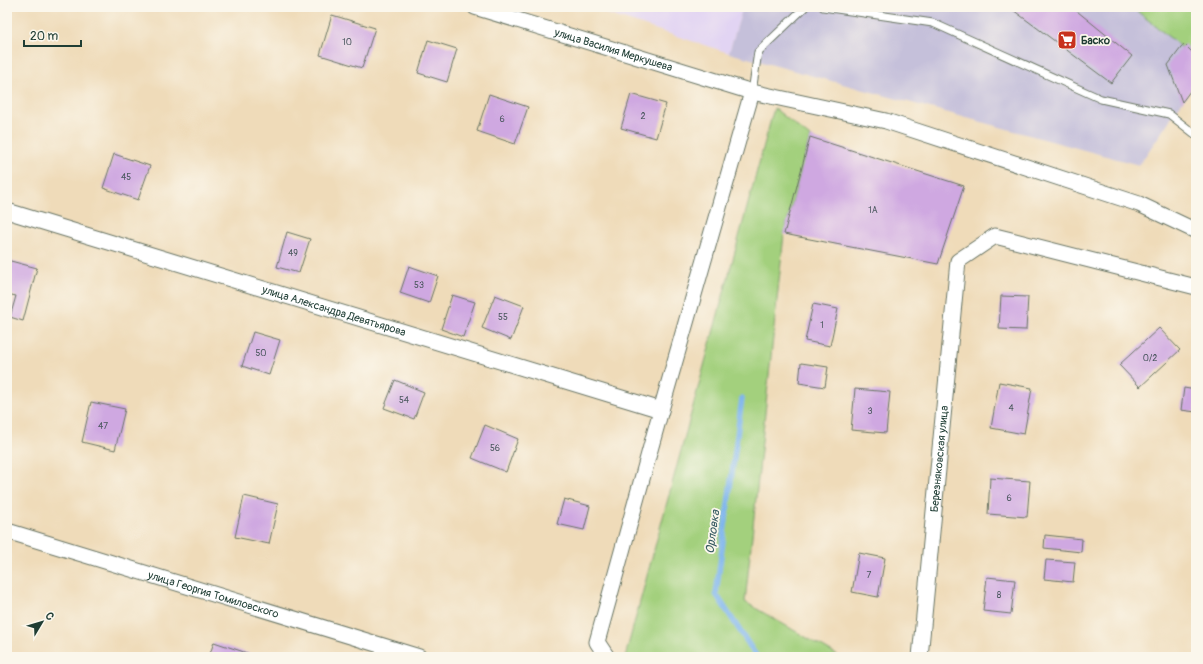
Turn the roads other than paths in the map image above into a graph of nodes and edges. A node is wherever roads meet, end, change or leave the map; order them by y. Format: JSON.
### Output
{"nodes":[{"id":1,"x":475,"y":7,"type":"edge"},
{"id":2,"x":805,"y":7,"type":"edge"},
{"id":3,"x":823,"y":7,"type":"edge"},
{"id":4,"x":752,"y":92,"type":"junction"},
{"id":5,"x":1196,"y":135,"type":"edge"},
{"id":6,"x":7,"y":211,"type":"edge"},
{"id":7,"x":1196,"y":231,"type":"edge"},
{"id":8,"x":1196,"y":287,"type":"edge"},
{"id":9,"x":661,"y":410,"type":"junction"},
{"id":10,"x":7,"y":531,"type":"edge"},
{"id":11,"x":597,"y":642,"type":"junction"},
{"id":12,"x":419,"y":657,"type":"edge"},
{"id":13,"x":592,"y":657,"type":"edge"},
{"id":14,"x":607,"y":657,"type":"edge"},
{"id":15,"x":920,"y":657,"type":"edge"}],
"edges":[{"from":1,"to":4,"type":"street","name":"улица Василия Меркушева"},
{"from":2,"to":4,"type":"lane"},
{"from":3,"to":5,"type":"lane"},
{"from":4,"to":7,"type":"street","name":"улица Василия Меркушева"},
{"from":4,"to":9,"type":"street"},
{"from":6,"to":9,"type":"street","name":"улица Александра Девятьярова"},
{"from":8,"to":15,"type":"street","name":"Березняковская улица"},
{"from":9,"to":11,"type":"street"},
{"from":10,"to":12,"type":"street","name":"улица Георгия Томиловского"},
{"from":11,"to":13,"type":"street"},
{"from":11,"to":14,"type":"street"}]}
